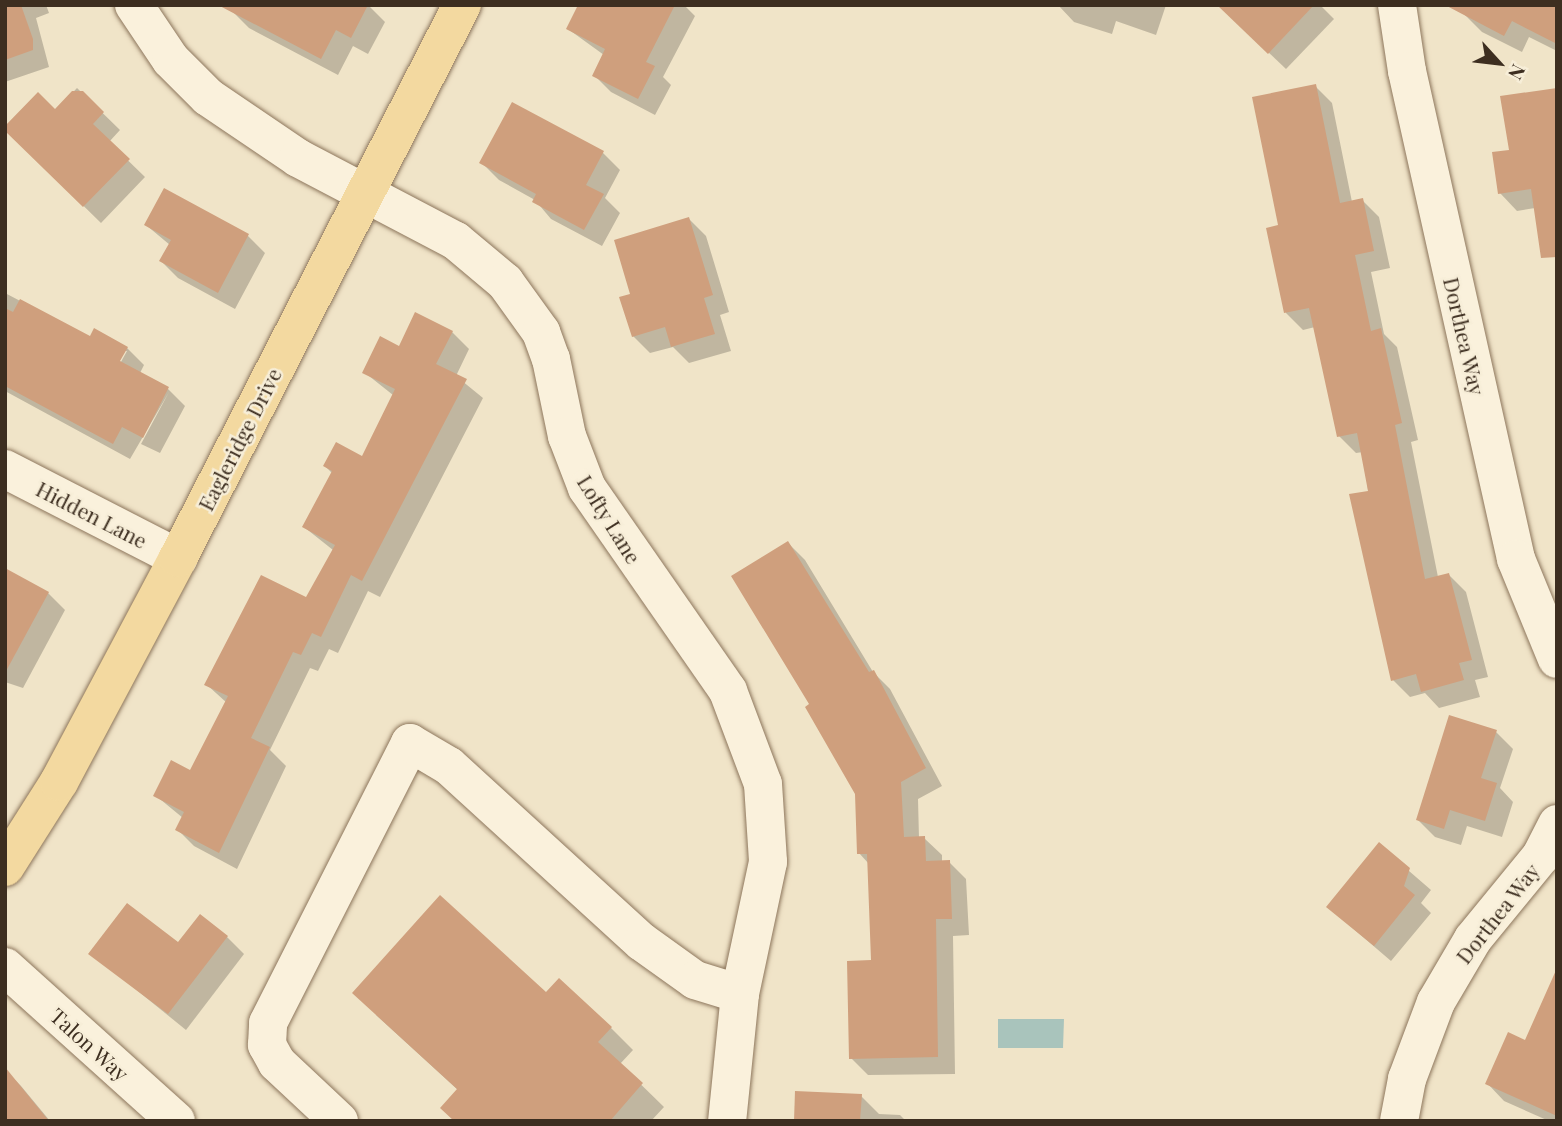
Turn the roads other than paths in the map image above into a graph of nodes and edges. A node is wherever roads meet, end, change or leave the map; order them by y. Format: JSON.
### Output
{"nodes":[{"id":1,"x":134,"y":5,"type":"edge"},
{"id":2,"x":462,"y":5,"type":"edge"},
{"id":3,"x":1397,"y":5,"type":"edge"},
{"id":4,"x":366,"y":194,"type":"junction"},
{"id":5,"x":5,"y":469,"type":"edge"},
{"id":6,"x":178,"y":558,"type":"junction"},
{"id":7,"x":1557,"y":659,"type":"edge"},
{"id":8,"x":1557,"y":824,"type":"edge"},
{"id":9,"x":5,"y":867,"type":"edge"},
{"id":10,"x":5,"y":967,"type":"edge"},
{"id":11,"x":740,"y":994,"type":"junction"},
{"id":12,"x":176,"y":1121,"type":"edge"},
{"id":13,"x":339,"y":1121,"type":"edge"},
{"id":14,"x":727,"y":1121,"type":"edge"},
{"id":15,"x":1399,"y":1121,"type":"edge"}],
"edges":[{"from":1,"to":4,"type":"street","name":"Lofty Lane"},
{"from":2,"to":4,"type":"main road","name":"Eagleridge Drive"},
{"from":3,"to":7,"type":"street","name":"Dorthea Way"},
{"from":4,"to":6,"type":"main road","name":"Eagleridge Drive"},
{"from":4,"to":11,"type":"street","name":"Lofty Lane"},
{"from":5,"to":6,"type":"street","name":"Hidden Lane"},
{"from":6,"to":9,"type":"main road","name":"Eagleridge Drive"},
{"from":8,"to":15,"type":"street","name":"Dorthea Way"},
{"from":10,"to":12,"type":"street","name":"Talon Way"},
{"from":11,"to":13,"type":"street"},
{"from":11,"to":14,"type":"street","name":"Lofty Lane"}]}
